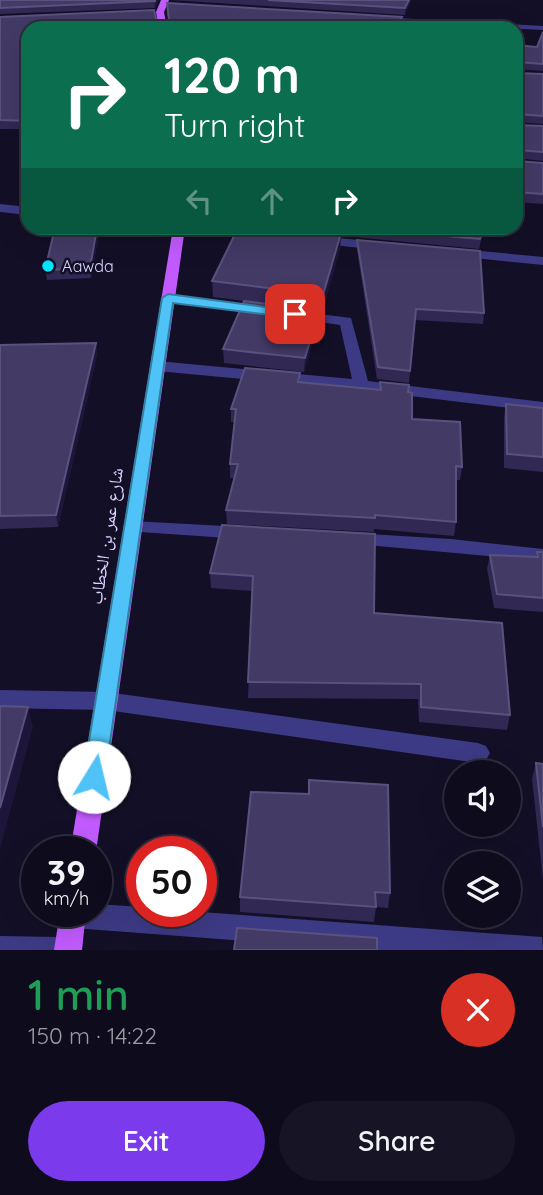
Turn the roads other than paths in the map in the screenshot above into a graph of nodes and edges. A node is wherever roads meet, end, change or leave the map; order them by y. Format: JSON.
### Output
{"nodes":[{"id":1,"x":163,"y":6,"type":"edge"},
{"id":2,"x":178,"y":6,"type":"edge"},
{"id":3,"x":146,"y":13,"type":"edge"},
{"id":4,"x":366,"y":18,"type":"edge"},
{"id":5,"x":414,"y":21,"type":"edge"},
{"id":6,"x":523,"y":28,"type":"edge"},
{"id":7,"x":543,"y":29,"type":"edge"},
{"id":8,"x":0,"y":208,"type":"edge"},
{"id":9,"x":21,"y":210,"type":"edge"},
{"id":10,"x":177,"y":235,"type":"edge"},
{"id":11,"x":297,"y":238,"type":"edge"},
{"id":12,"x":393,"y":247,"type":"edge"},
{"id":13,"x":447,"y":252,"type":"edge"},
{"id":14,"x":543,"y":261,"type":"edge"},
{"id":15,"x":168,"y":298,"type":"junction"},
{"id":16,"x":157,"y":366,"type":"junction"},
{"id":17,"x":361,"y":385,"type":"junction"},
{"id":18,"x":543,"y":407,"type":"edge"},
{"id":19,"x":132,"y":527,"type":"junction"},
{"id":20,"x":256,"y":534,"type":"edge"},
{"id":21,"x":340,"y":539,"type":"edge"},
{"id":22,"x":543,"y":555,"type":"edge"},
{"id":23,"x":0,"y":699,"type":"edge"},
{"id":24,"x":106,"y":701,"type":"junction"},
{"id":25,"x":478,"y":753,"type":"dead end"},
{"id":26,"x":85,"y":836,"type":"edge"},
{"id":27,"x":112,"y":916,"type":"edge"},
{"id":28,"x":71,"y":927,"type":"edge"},
{"id":29,"x":0,"y":949,"type":"edge"},
{"id":30,"x":58,"y":950,"type":"edge"},
{"id":31,"x":68,"y":950,"type":"edge"},
{"id":32,"x":542,"y":950,"type":"edge"}],
"edges":[{"from":1,"to":2,"type":"street"},
{"from":1,"to":3,"type":"street"},
{"from":4,"to":5,"type":"street"},
{"from":6,"to":7,"type":"street"},
{"from":8,"to":9,"type":"street"},
{"from":10,"to":15,"type":"main road","name":"شارع عمر بن الخطاب"},
{"from":11,"to":12,"type":"street"},
{"from":13,"to":14,"type":"street"},
{"from":15,"to":16,"type":"main road","name":"شارع عمر بن الخطاب"},
{"from":15,"to":17,"type":"street"},
{"from":16,"to":17,"type":"street"},
{"from":16,"to":19,"type":"main road","name":"شارع عمر بن الخطاب"},
{"from":17,"to":18,"type":"street"},
{"from":19,"to":20,"type":"street"},
{"from":19,"to":24,"type":"main road","name":"شارع عمر بن الخطاب"},
{"from":21,"to":22,"type":"street"},
{"from":23,"to":24,"type":"street"},
{"from":24,"to":25,"type":"street"},
{"from":24,"to":26,"type":"main road","name":"شارع عمر بن الخطاب"},
{"from":27,"to":32,"type":"street"},
{"from":28,"to":31,"type":"main road"},
{"from":29,"to":30,"type":"street"}]}
